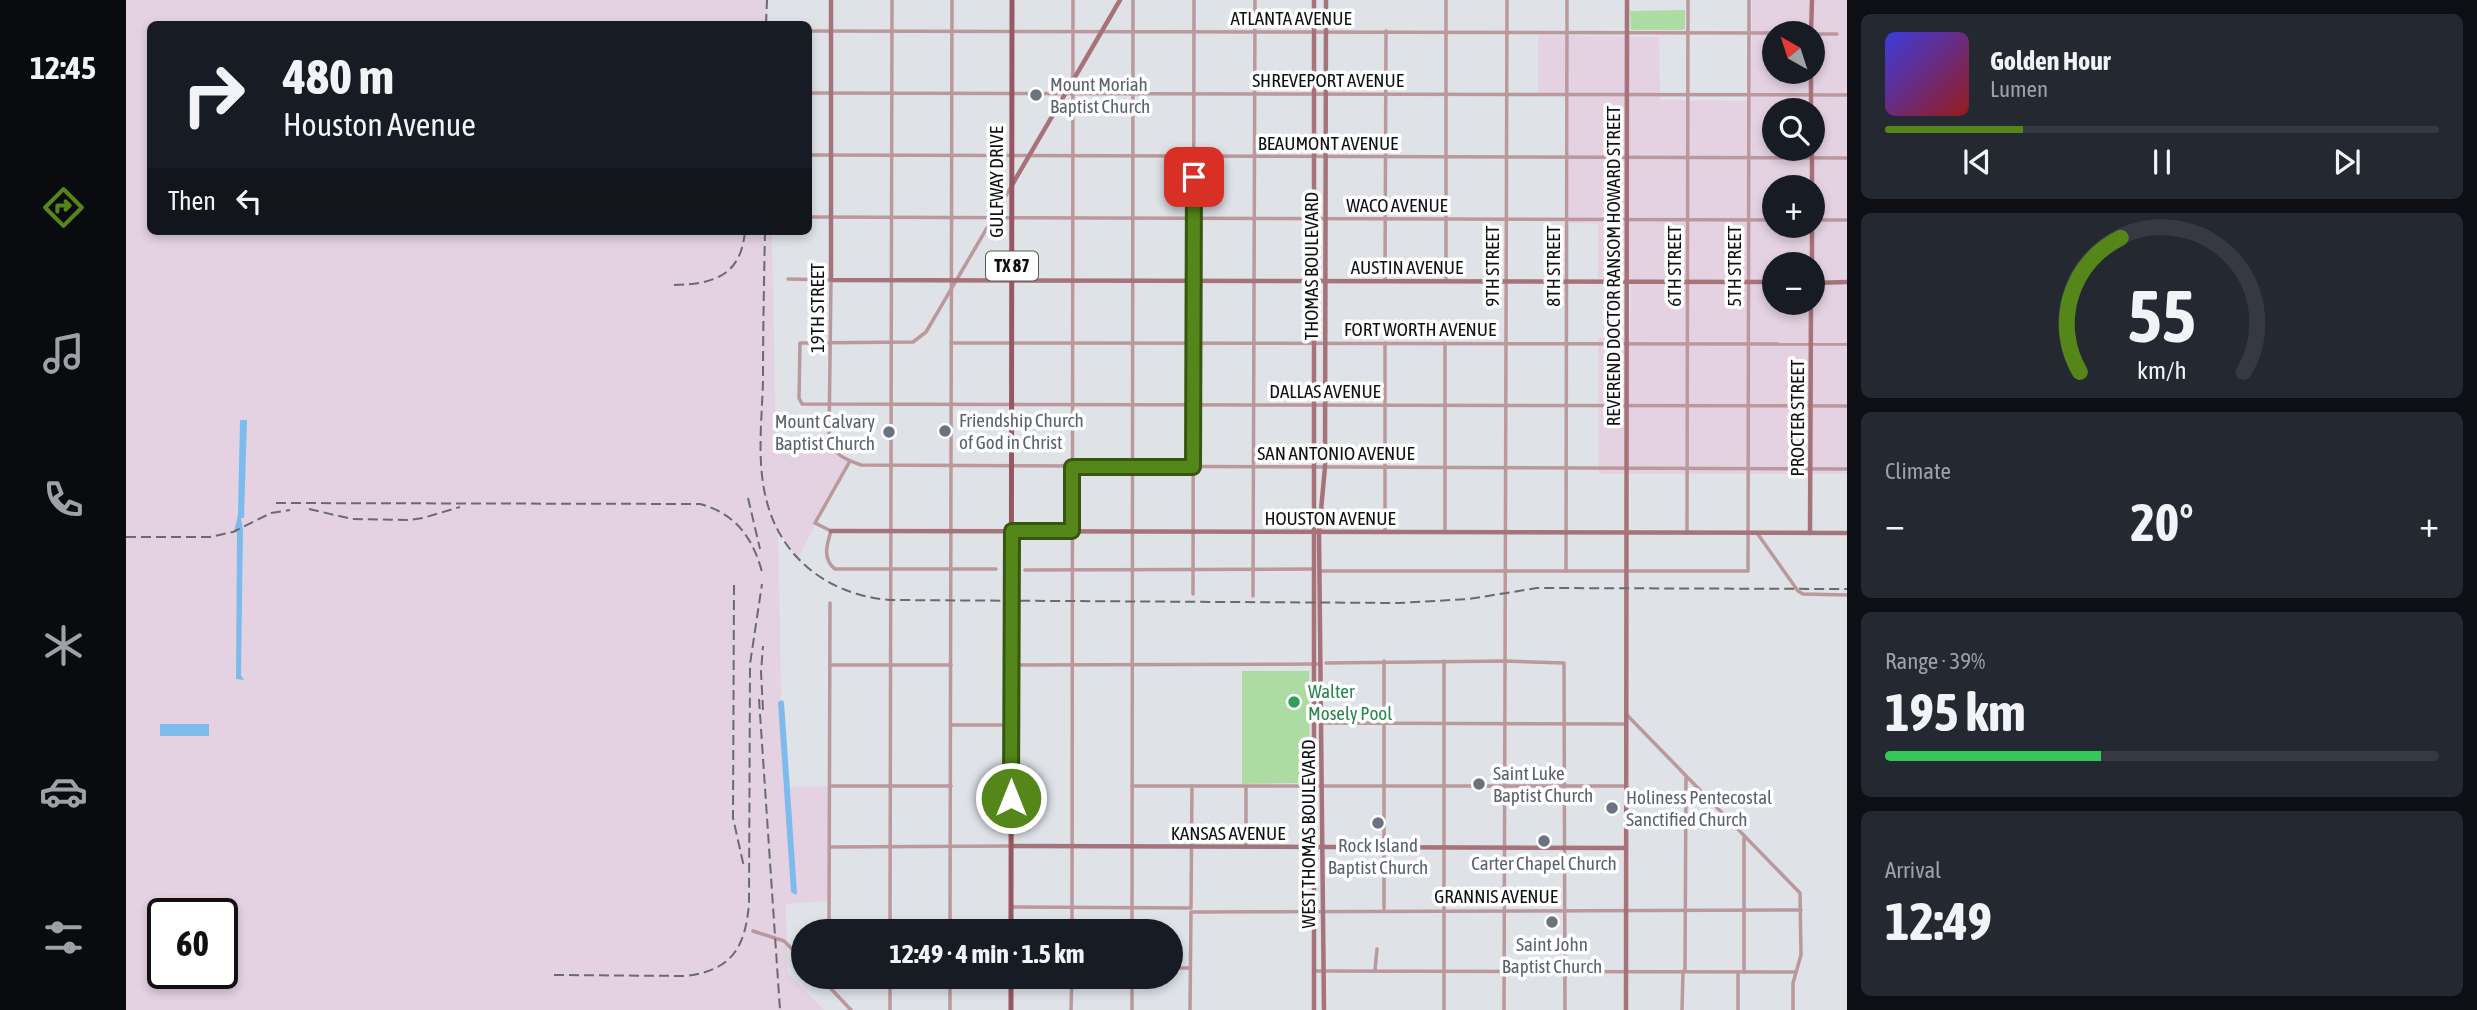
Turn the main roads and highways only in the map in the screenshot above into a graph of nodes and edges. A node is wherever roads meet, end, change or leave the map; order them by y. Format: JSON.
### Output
{"nodes":[{"id":1,"x":1012,"y":0,"type":"edge"},
{"id":2,"x":1011,"y":919,"type":"edge"},
{"id":3,"x":1011,"y":989,"type":"edge"},
{"id":4,"x":1011,"y":1010,"type":"edge"}],
"edges":[{"from":1,"to":2,"type":"main road","name":"GULFWAY DRIVE","number":"TX 87"},
{"from":3,"to":4,"type":"main road"}]}
